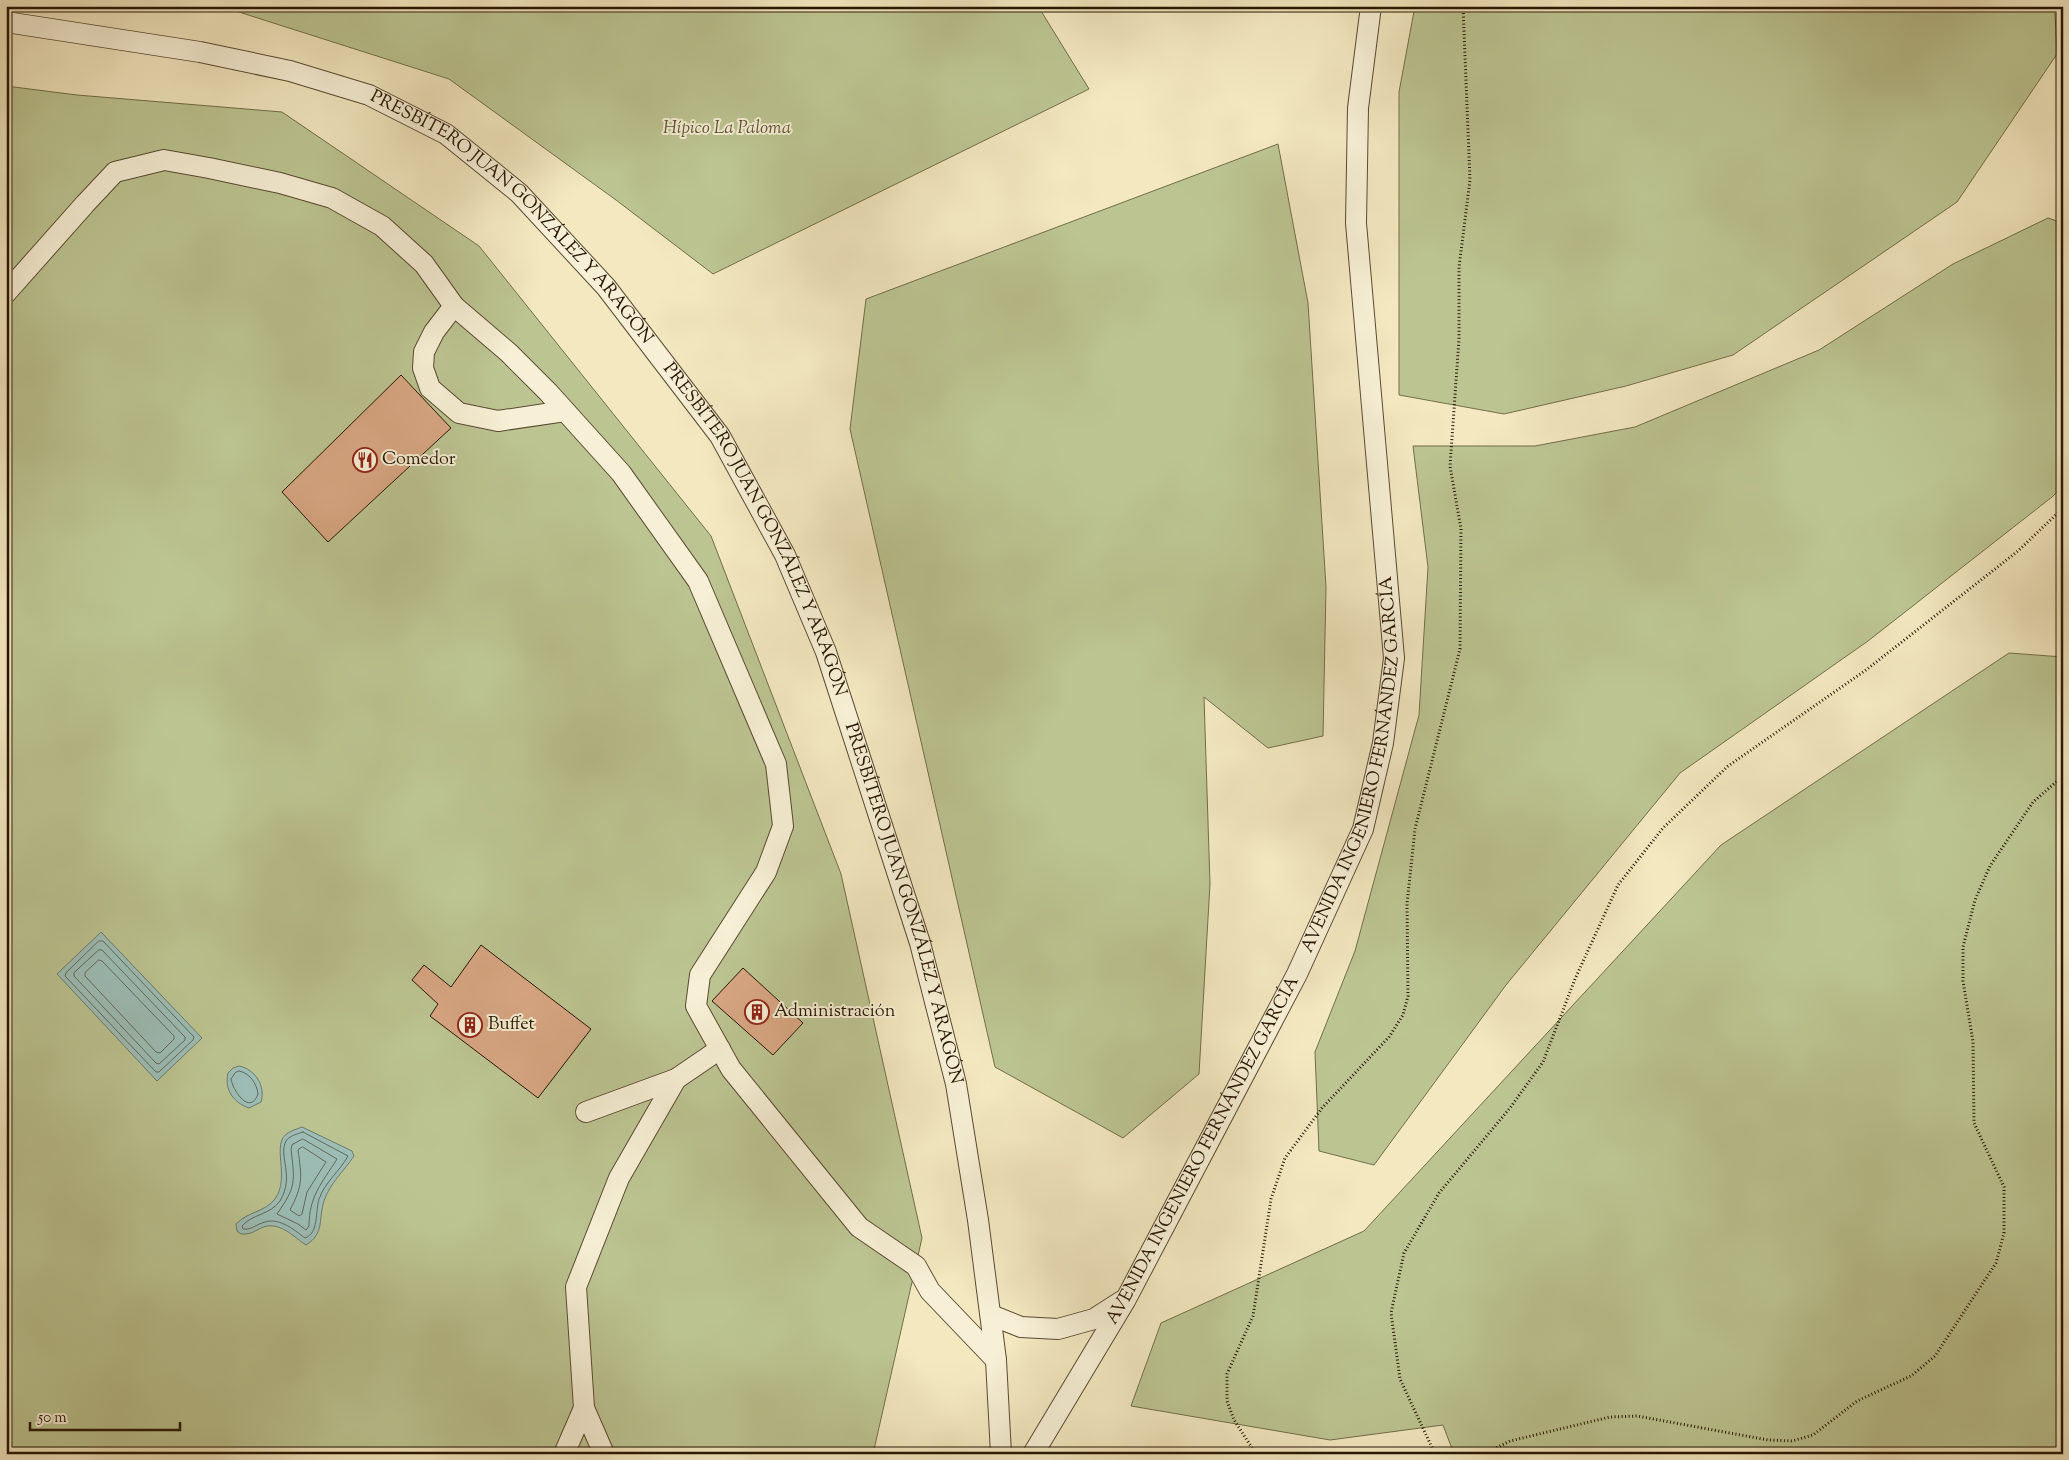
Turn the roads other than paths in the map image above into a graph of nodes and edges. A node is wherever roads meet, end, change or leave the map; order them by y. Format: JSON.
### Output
{"nodes":[{"id":1,"x":1371,"y":6,"type":"edge"},
{"id":2,"x":6,"y":22,"type":"edge"},
{"id":3,"x":6,"y":293,"type":"edge"},
{"id":4,"x":454,"y":306,"type":"junction"},
{"id":5,"x":565,"y":411,"type":"junction"},
{"id":6,"x":720,"y":1049,"type":"junction"},
{"id":7,"x":676,"y":1079,"type":"junction"},
{"id":8,"x":586,"y":1112,"type":"dead end"},
{"id":9,"x":1126,"y":1299,"type":"junction"},
{"id":10,"x":991,"y":1315,"type":"junction"},
{"id":11,"x":996,"y":1360,"type":"junction"},
{"id":12,"x":584,"y":1408,"type":"junction"},
{"id":13,"x":564,"y":1454,"type":"edge"},
{"id":14,"x":604,"y":1454,"type":"edge"},
{"id":15,"x":1001,"y":1454,"type":"edge"},
{"id":16,"x":1033,"y":1454,"type":"edge"}],
"edges":[{"from":1,"to":9,"type":"street","name":"AVENIDA INGENIERO FERNÁNDEZ GARCÍA"},
{"from":2,"to":10,"type":"street","name":"PRESBÍTERO JUAN GONZÁLEZ Y ARAGÓN"},
{"from":3,"to":4,"type":"street"},
{"from":4,"to":5,"type":"street"},
{"from":4,"to":5,"type":"street"},
{"from":5,"to":6,"type":"street"},
{"from":6,"to":7,"type":"street"},
{"from":6,"to":11,"type":"street"},
{"from":7,"to":8,"type":"street"},
{"from":7,"to":12,"type":"street"},
{"from":9,"to":10,"type":"street"},
{"from":9,"to":16,"type":"street","name":"AVENIDA INGENIERO FERNÁNDEZ GARCÍA"},
{"from":10,"to":11,"type":"street","name":"PRESBÍTERO JUAN GONZÁLEZ Y ARAGÓN"},
{"from":11,"to":15,"type":"street","name":"PRESBÍTERO JUAN GONZÁLEZ Y ARAGÓN"},
{"from":12,"to":13,"type":"street"},
{"from":12,"to":14,"type":"street"}]}
